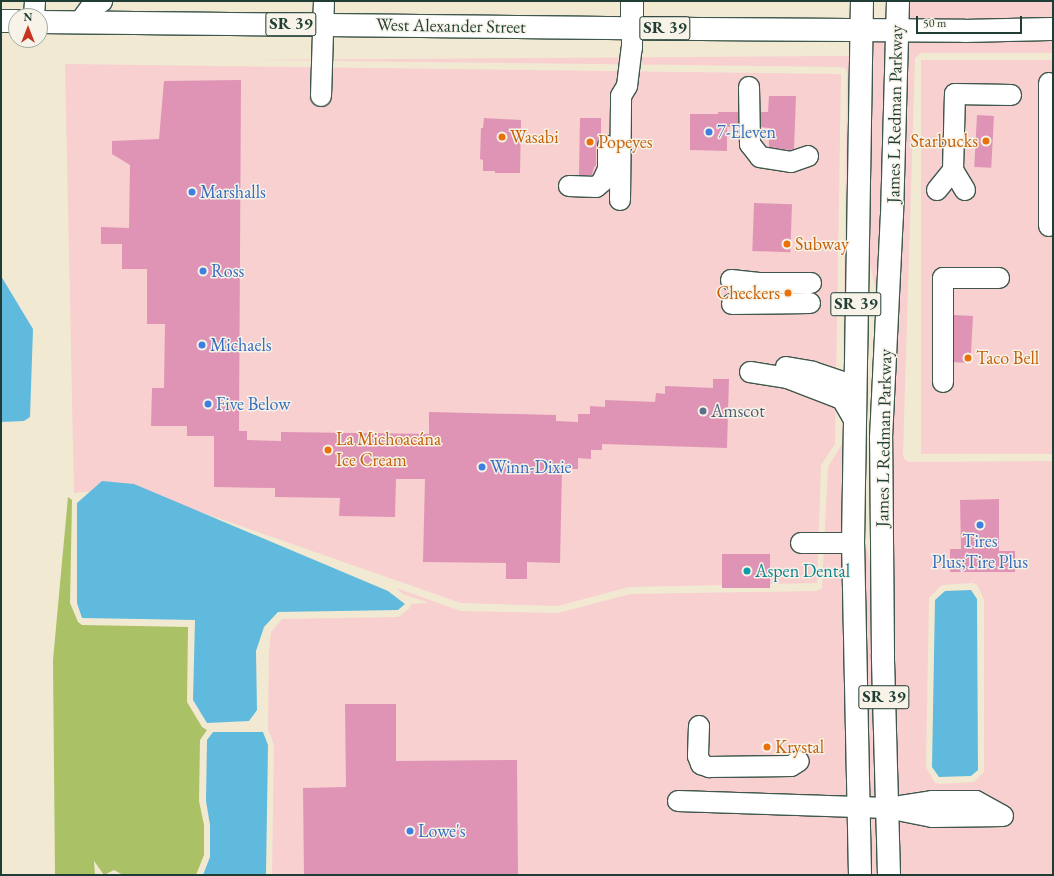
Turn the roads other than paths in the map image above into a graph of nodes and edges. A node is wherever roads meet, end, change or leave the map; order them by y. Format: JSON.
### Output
{"nodes":[{"id":1,"x":101,"y":1,"type":"edge"},
{"id":2,"x":324,"y":1,"type":"edge"},
{"id":3,"x":632,"y":1,"type":"edge"},
{"id":4,"x":862,"y":1,"type":"edge"},
{"id":5,"x":898,"y":1,"type":"edge"},
{"id":6,"x":48,"y":22,"type":"edge"},
{"id":7,"x":81,"y":22,"type":"junction"},
{"id":8,"x":1053,"y":23,"type":"edge"},
{"id":9,"x":324,"y":24,"type":"junction"},
{"id":10,"x":632,"y":28,"type":"junction"},
{"id":11,"x":1015,"y":29,"type":"junction"},
{"id":12,"x":1053,"y":29,"type":"edge"},
{"id":13,"x":862,"y":30,"type":"junction"},
{"id":14,"x":897,"y":30,"type":"junction"},
{"id":15,"x":1049,"y":83,"type":"dead end"},
{"id":16,"x":749,"y":87,"type":"dead end"},
{"id":17,"x":1011,"y":95,"type":"dead end"},
{"id":18,"x":322,"y":96,"type":"dead end"},
{"id":19,"x":608,"y":96,"type":"dead end"},
{"id":20,"x":808,"y":156,"type":"dead end"},
{"id":21,"x":953,"y":170,"type":"junction"},
{"id":22,"x":569,"y":186,"type":"dead end"},
{"id":23,"x":937,"y":190,"type":"dead end"},
{"id":24,"x":965,"y":190,"type":"dead end"},
{"id":25,"x":620,"y":200,"type":"dead end"},
{"id":26,"x":1049,"y":226,"type":"dead end"},
{"id":27,"x":857,"y":255,"type":"junction"},
{"id":28,"x":999,"y":278,"type":"dead end"},
{"id":29,"x":731,"y":280,"type":"dead end"},
{"id":30,"x":811,"y":283,"type":"dead end"},
{"id":31,"x":810,"y":303,"type":"dead end"},
{"id":32,"x":732,"y":304,"type":"dead end"},
{"id":33,"x":943,"y":382,"type":"dead end"},
{"id":34,"x":855,"y":386,"type":"junction"},
{"id":35,"x":883,"y":394,"type":"junction"},
{"id":36,"x":854,"y":420,"type":"junction"},
{"id":37,"x":801,"y":542,"type":"dead end"},
{"id":38,"x":853,"y":542,"type":"junction"},
{"id":39,"x":883,"y":587,"type":"junction"},
{"id":40,"x":699,"y":726,"type":"dead end"},
{"id":41,"x":799,"y":761,"type":"dead end"},
{"id":42,"x":678,"y":801,"type":"dead end"},
{"id":43,"x":858,"y":806,"type":"junction"},
{"id":44,"x":887,"y":808,"type":"junction"},
{"id":45,"x":860,"y":875,"type":"edge"},
{"id":46,"x":889,"y":875,"type":"edge"}],
"edges":[{"from":1,"to":7,"type":"main road"},
{"from":2,"to":9,"type":"street"},
{"from":3,"to":10,"type":"main road"},
{"from":4,"to":13,"type":"main road","name":"James L Redman Parkway"},
{"from":5,"to":14,"type":"main road","name":"James L Redman Parkway","number":"SR 39"},
{"from":6,"to":7,"type":"main road","name":"West Alexander Street","number":"SR 39"},
{"from":7,"to":9,"type":"main road","name":"West Alexander Street","number":"SR 39"},
{"from":8,"to":11,"type":"main road"},
{"from":9,"to":10,"type":"main road","name":"West Alexander Street","number":"SR 39"},
{"from":9,"to":18,"type":"street"},
{"from":10,"to":13,"type":"main road","name":"West Alexander Street","number":"SR 39"},
{"from":10,"to":25,"type":"street"},
{"from":11,"to":12,"type":"main road"},
{"from":11,"to":14,"type":"main road","name":"West Alexander Street"},
{"from":13,"to":14,"type":"main road","name":"West Alexander Street"},
{"from":13,"to":27,"type":"main road","name":"James L Redman Parkway","number":"SR 39"},
{"from":14,"to":35,"type":"main road","name":"James L Redman Parkway","number":"SR 39"},
{"from":15,"to":26,"type":"street"},
{"from":16,"to":20,"type":"street"},
{"from":17,"to":21,"type":"street"},
{"from":19,"to":22,"type":"street"},
{"from":21,"to":23,"type":"street"},
{"from":21,"to":24,"type":"street"},
{"from":27,"to":34,"type":"main road","name":"James L Redman Parkway","number":"SR 39"},
{"from":27,"to":35,"type":"main road"},
{"from":28,"to":33,"type":"street"},
{"from":29,"to":30,"type":"street"},
{"from":31,"to":32,"type":"street"},
{"from":34,"to":36,"type":"main road","name":"James L Redman Parkway","number":"SR 39"},
{"from":34,"to":36,"type":"street"},
{"from":34,"to":39,"type":"main road"},
{"from":35,"to":39,"type":"main road","name":"James L Redman Parkway","number":"SR 39"},
{"from":36,"to":38,"type":"main road","name":"James L Redman Parkway","number":"SR 39"},
{"from":37,"to":38,"type":"street"},
{"from":38,"to":43,"type":"main road","name":"James L Redman Parkway","number":"SR 39"},
{"from":39,"to":44,"type":"main road","name":"James L Redman Parkway","number":"SR 39"},
{"from":40,"to":41,"type":"street"},
{"from":42,"to":43,"type":"street"},
{"from":43,"to":44,"type":"street"},
{"from":43,"to":45,"type":"main road","name":"James L Redman Parkway","number":"SR 39"},
{"from":44,"to":46,"type":"main road","name":"James L Redman Parkway","number":"SR 39"}]}
